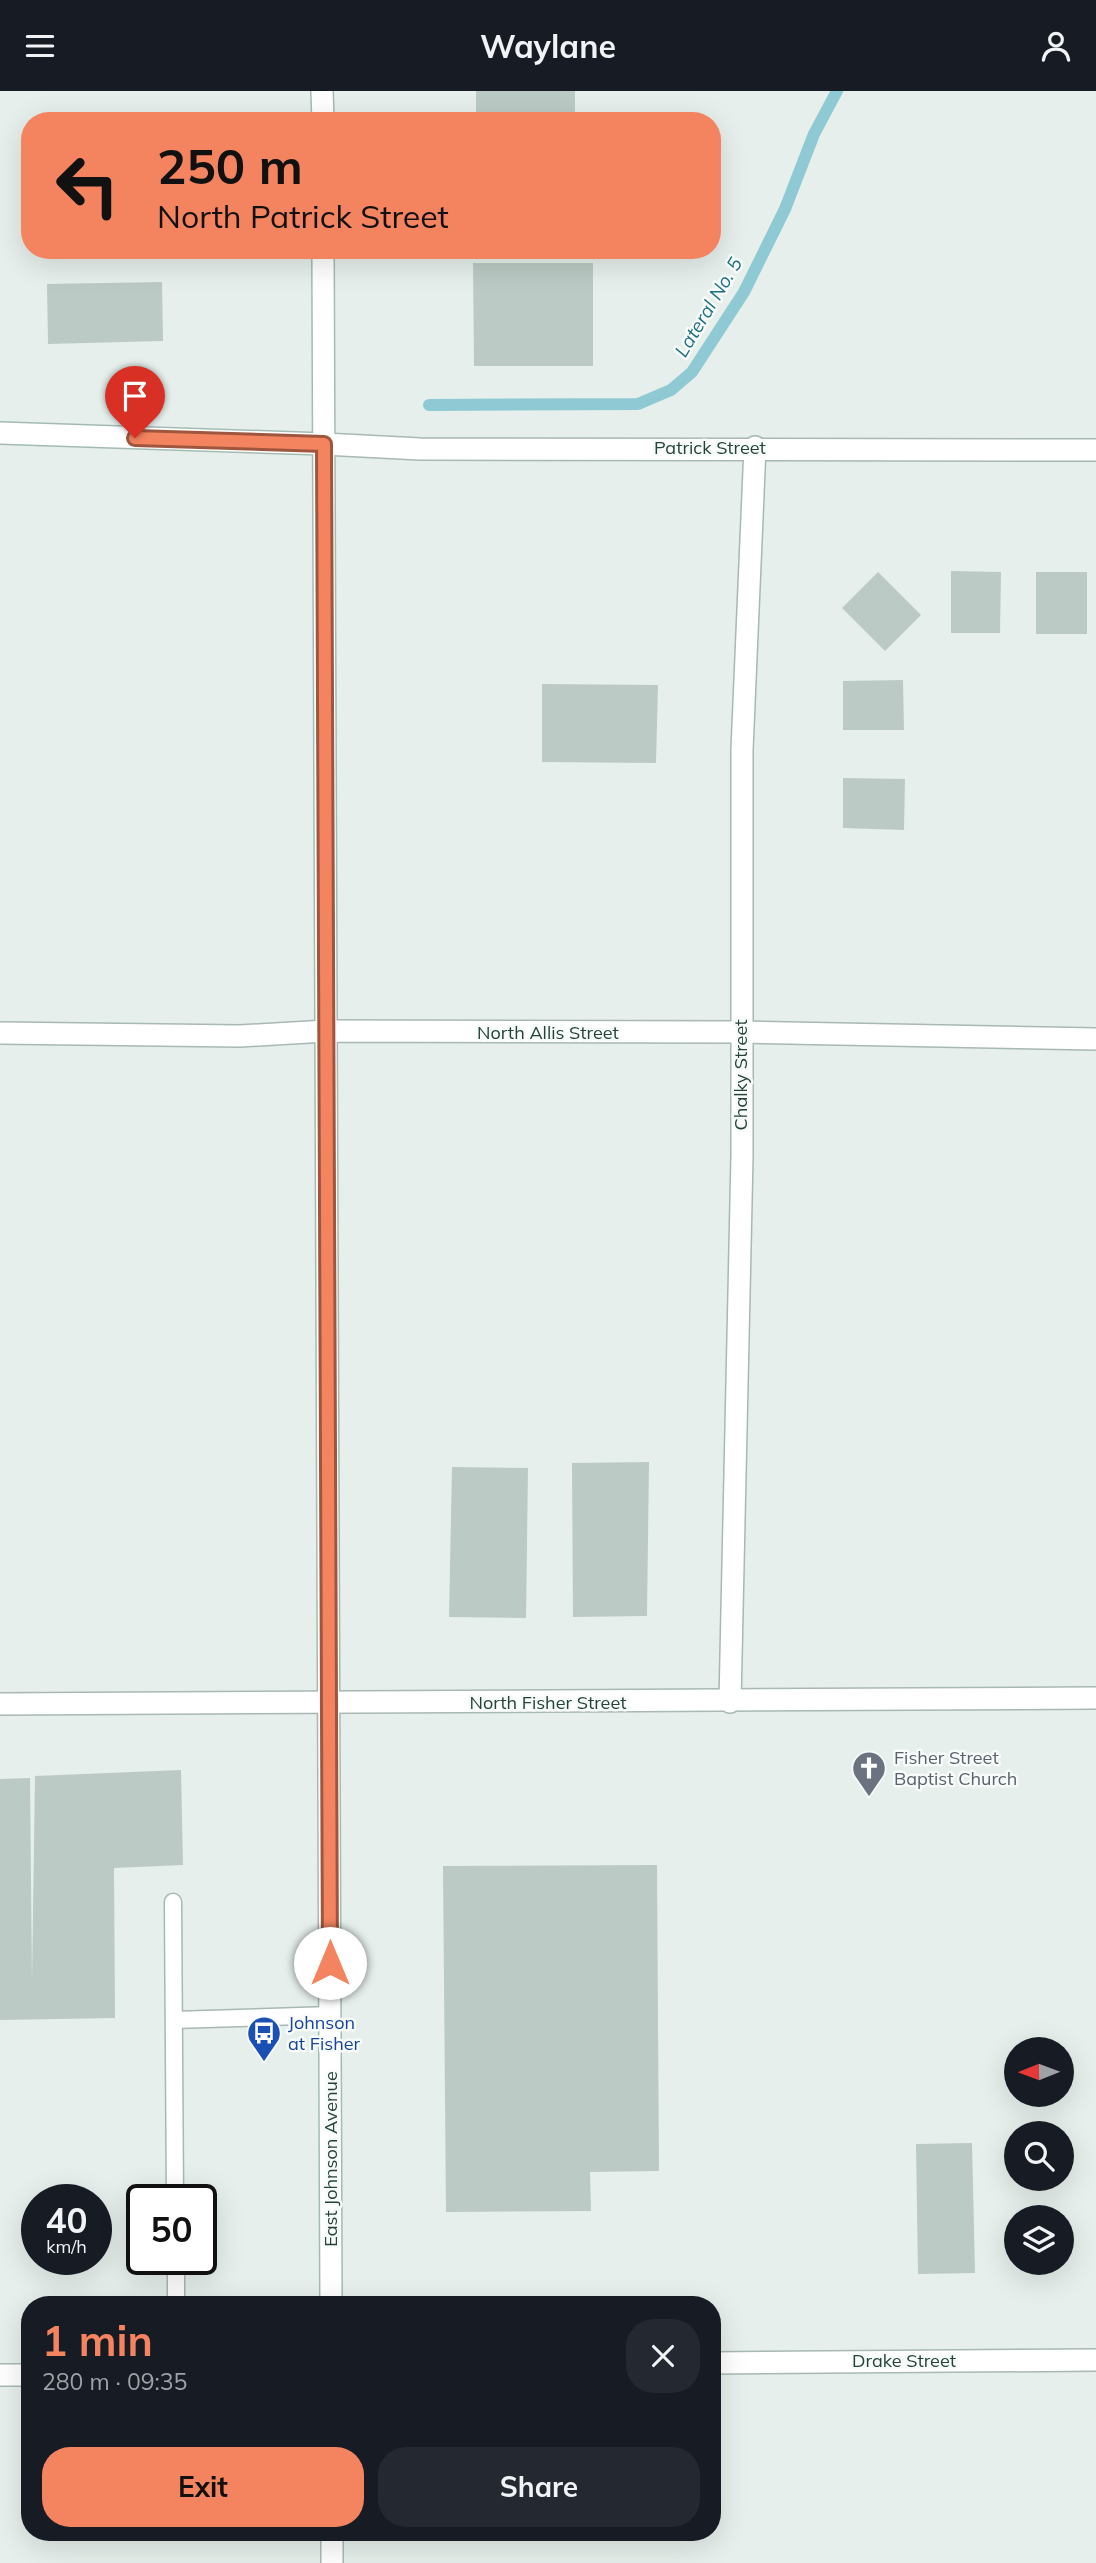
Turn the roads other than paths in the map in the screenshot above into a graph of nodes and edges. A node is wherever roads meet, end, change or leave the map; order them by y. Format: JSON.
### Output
{"nodes":[{"id":1,"x":322,"y":91,"type":"edge"},
{"id":2,"x":323,"y":112,"type":"edge"},
{"id":3,"x":323,"y":259,"type":"edge"},
{"id":4,"x":0,"y":433,"type":"edge"},
{"id":5,"x":324,"y":444,"type":"junction"},
{"id":6,"x":755,"y":447,"type":"junction"},
{"id":7,"x":1096,"y":450,"type":"edge"},
{"id":8,"x":326,"y":1031,"type":"junction"},
{"id":9,"x":741,"y":1032,"type":"junction"},
{"id":10,"x":0,"y":1033,"type":"edge"},
{"id":11,"x":1096,"y":1039,"type":"edge"},
{"id":12,"x":1096,"y":1698,"type":"edge"},
{"id":13,"x":730,"y":1702,"type":"junction"},
{"id":14,"x":0,"y":1704,"type":"edge"},
{"id":15,"x":330,"y":1704,"type":"junction"},
{"id":16,"x":173,"y":1902,"type":"dead end"},
{"id":17,"x":331,"y":2015,"type":"junction"},
{"id":18,"x":174,"y":2020,"type":"junction"},
{"id":19,"x":175,"y":2184,"type":"edge"},
{"id":20,"x":176,"y":2275,"type":"edge"},
{"id":21,"x":176,"y":2296,"type":"edge"},
{"id":22,"x":331,"y":2296,"type":"edge"},
{"id":23,"x":1096,"y":2360,"type":"edge"},
{"id":24,"x":721,"y":2363,"type":"edge"},
{"id":25,"x":0,"y":2375,"type":"edge"},
{"id":26,"x":21,"y":2375,"type":"edge"},
{"id":27,"x":332,"y":2541,"type":"edge"},
{"id":28,"x":332,"y":2563,"type":"edge"}],
"edges":[{"from":1,"to":2,"type":"street"},
{"from":3,"to":5,"type":"street","name":"East Johnson Avenue"},
{"from":4,"to":5,"type":"street","name":"Patrick Street"},
{"from":5,"to":6,"type":"street","name":"Patrick Street"},
{"from":5,"to":8,"type":"street","name":"East Johnson Avenue"},
{"from":6,"to":7,"type":"street","name":"Patrick Street"},
{"from":6,"to":9,"type":"street","name":"Chalky Street"},
{"from":8,"to":9,"type":"street","name":"North Allis Street"},
{"from":8,"to":10,"type":"street","name":"North Allis Street"},
{"from":8,"to":15,"type":"street","name":"East Johnson Avenue"},
{"from":9,"to":11,"type":"street","name":"North Allis Street"},
{"from":9,"to":13,"type":"street","name":"Chalky Street"},
{"from":12,"to":13,"type":"street","name":"North Fisher Street"},
{"from":13,"to":15,"type":"street","name":"North Fisher Street"},
{"from":14,"to":15,"type":"street","name":"North Fisher Street"},
{"from":15,"to":17,"type":"street","name":"East Johnson Avenue"},
{"from":16,"to":18,"type":"lane"},
{"from":17,"to":18,"type":"lane"},
{"from":17,"to":22,"type":"street","name":"East Johnson Avenue"},
{"from":18,"to":19,"type":"lane"},
{"from":20,"to":21,"type":"lane"},
{"from":23,"to":24,"type":"street","name":"Drake Street"},
{"from":25,"to":26,"type":"street"},
{"from":27,"to":28,"type":"street"}]}
